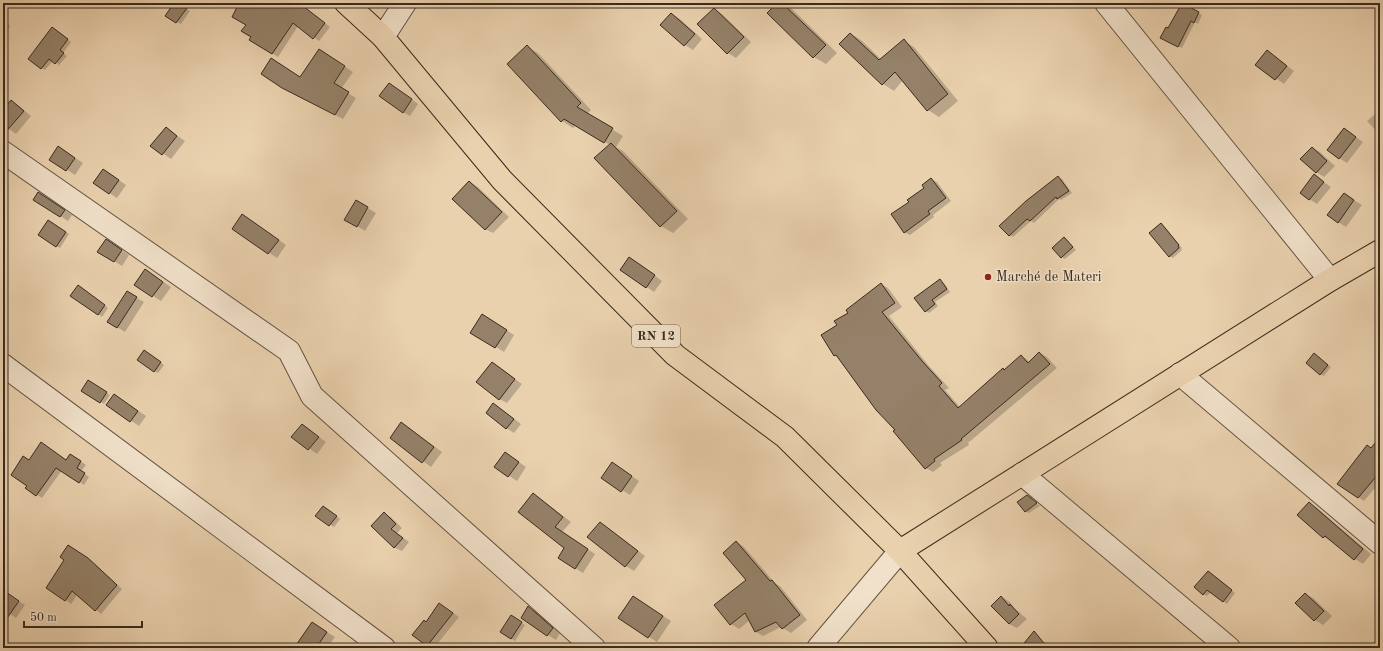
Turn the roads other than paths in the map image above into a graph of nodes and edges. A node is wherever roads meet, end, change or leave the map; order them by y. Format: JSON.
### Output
{"nodes":[{"id":1,"x":346,"y":3,"type":"edge"},
{"id":2,"x":405,"y":3,"type":"edge"},
{"id":3,"x":1106,"y":3,"type":"edge"},
{"id":4,"x":382,"y":36,"type":"junction"},
{"id":5,"x":3,"y":152,"type":"edge"},
{"id":6,"x":1380,"y":251,"type":"edge"},
{"id":7,"x":1330,"y":280,"type":"junction"},
{"id":8,"x":3,"y":366,"type":"edge"},
{"id":9,"x":1180,"y":374,"type":"junction"},
{"id":10,"x":1022,"y":474,"type":"junction"},
{"id":11,"x":1380,"y":543,"type":"edge"},
{"id":12,"x":900,"y":551,"type":"junction"},
{"id":13,"x":384,"y":648,"type":"edge"},
{"id":14,"x":594,"y":648,"type":"edge"},
{"id":15,"x":818,"y":648,"type":"edge"},
{"id":16,"x":987,"y":648,"type":"edge"},
{"id":17,"x":1229,"y":648,"type":"edge"}],
"edges":[{"from":1,"to":4,"type":"main road","number":"RN 12"},
{"from":2,"to":4,"type":"street"},
{"from":3,"to":7,"type":"street"},
{"from":4,"to":12,"type":"main road","number":"RN 12"},
{"from":5,"to":14,"type":"street"},
{"from":6,"to":7,"type":"main road"},
{"from":7,"to":9,"type":"main road"},
{"from":8,"to":13,"type":"street"},
{"from":9,"to":10,"type":"main road"},
{"from":9,"to":11,"type":"street"},
{"from":10,"to":12,"type":"main road"},
{"from":10,"to":17,"type":"street"},
{"from":12,"to":15,"type":"street"},
{"from":12,"to":16,"type":"main road","number":"RN 12"}]}
